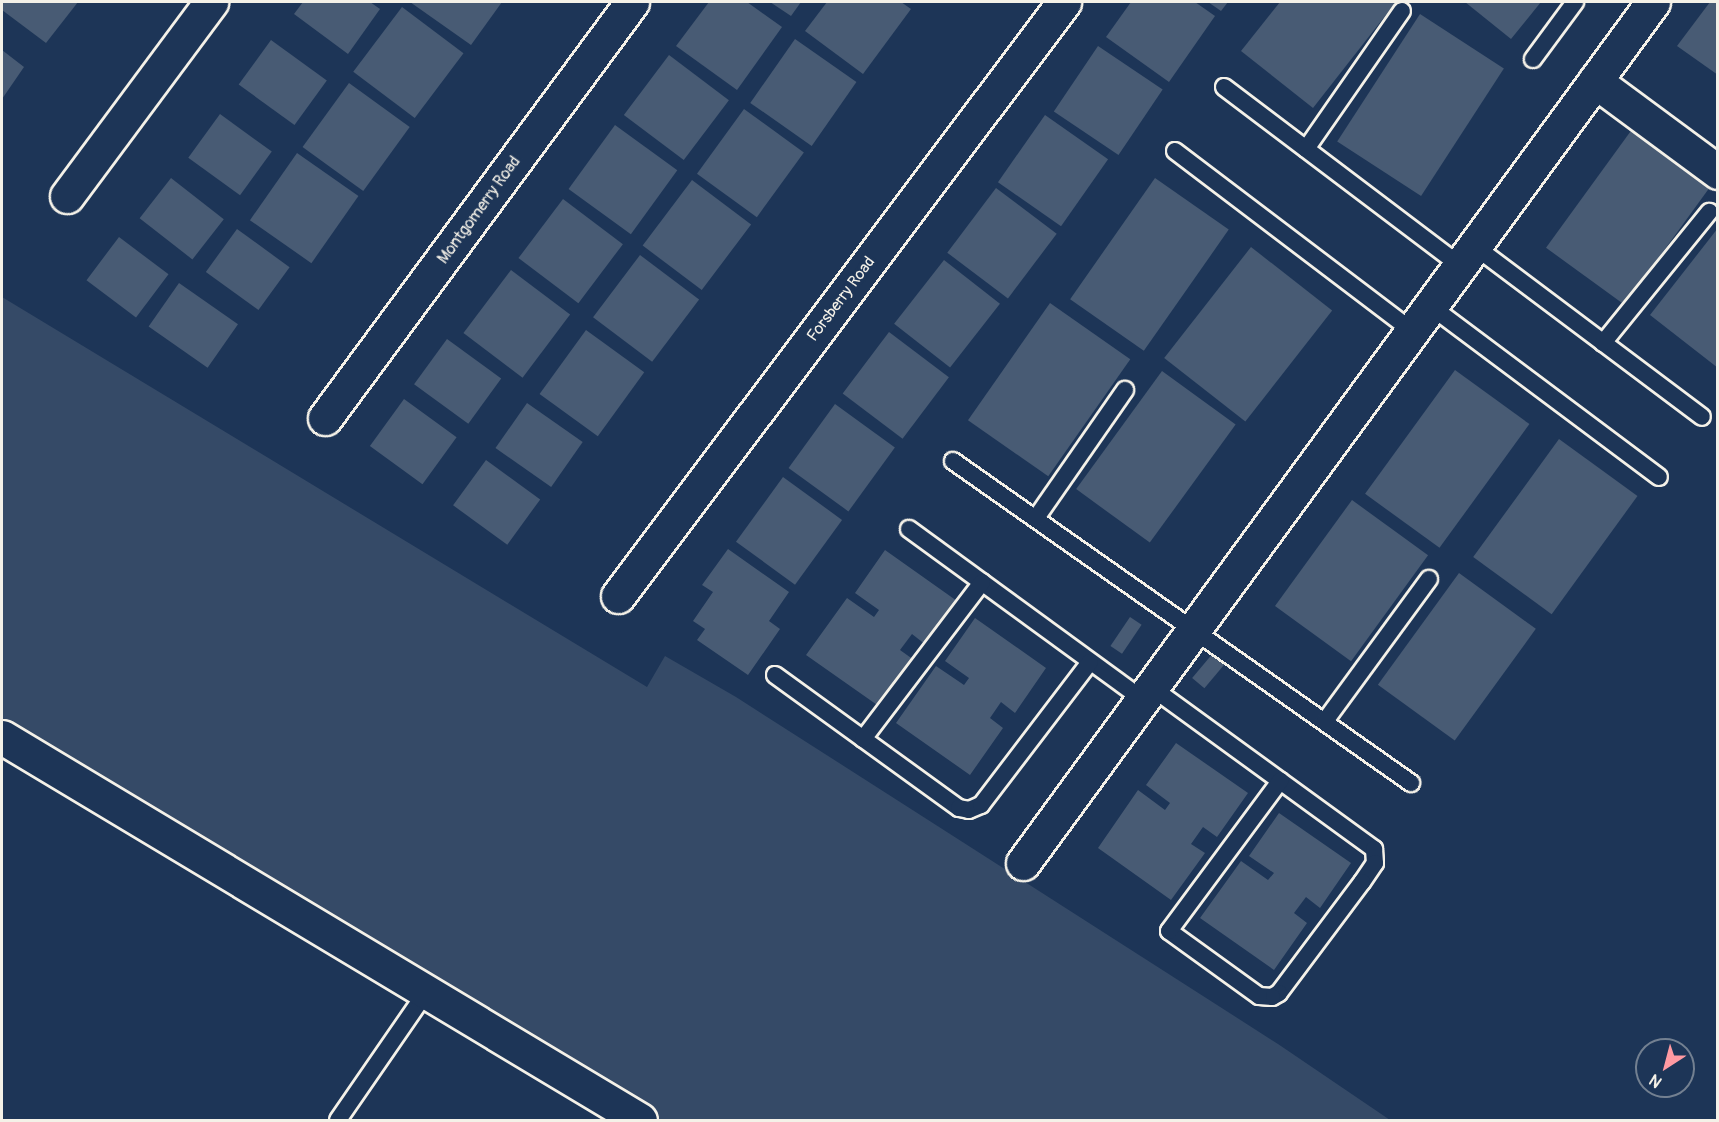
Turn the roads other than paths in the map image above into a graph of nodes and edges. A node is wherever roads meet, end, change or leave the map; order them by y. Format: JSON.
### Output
{"nodes":[{"id":1,"x":211,"y":2,"type":"edge"},
{"id":2,"x":632,"y":2,"type":"edge"},
{"id":3,"x":1065,"y":2,"type":"edge"},
{"id":4,"x":1575,"y":2,"type":"edge"},
{"id":5,"x":1653,"y":2,"type":"edge"},
{"id":6,"x":1402,"y":11,"type":"dead end"},
{"id":7,"x":1533,"y":58,"type":"dead end"},
{"id":8,"x":1595,"y":81,"type":"junction"},
{"id":9,"x":1224,"y":87,"type":"dead end"},
{"id":10,"x":1306,"y":149,"type":"junction"},
{"id":11,"x":1175,"y":151,"type":"dead end"},
{"id":12,"x":1718,"y":172,"type":"edge"},
{"id":13,"x":67,"y":196,"type":"dead end"},
{"id":14,"x":1709,"y":212,"type":"dead end"},
{"id":15,"x":1466,"y":255,"type":"junction"},
{"id":16,"x":1420,"y":318,"type":"junction"},
{"id":17,"x":1603,"y":343,"type":"junction"},
{"id":18,"x":1125,"y":390,"type":"dead end"},
{"id":19,"x":1702,"y":417,"type":"dead end"},
{"id":20,"x":325,"y":418,"type":"dead end"},
{"id":21,"x":953,"y":461,"type":"dead end"},
{"id":22,"x":1659,"y":477,"type":"dead end"},
{"id":23,"x":1036,"y":518,"type":"junction"},
{"id":24,"x":909,"y":530,"type":"dead end"},
{"id":25,"x":1429,"y":579,"type":"dead end"},
{"id":26,"x":982,"y":582,"type":"junction"},
{"id":27,"x":618,"y":596,"type":"dead end"},
{"id":28,"x":1194,"y":628,"type":"junction"},
{"id":29,"x":1090,"y":662,"type":"junction"},
{"id":30,"x":775,"y":675,"type":"dead end"},
{"id":31,"x":1146,"y":693,"type":"junction"},
{"id":32,"x":1325,"y":721,"type":"junction"},
{"id":33,"x":2,"y":737,"type":"edge"},
{"id":34,"x":863,"y":739,"type":"junction"},
{"id":35,"x":1280,"y":781,"type":"junction"},
{"id":36,"x":1411,"y":783,"type":"dead end"},
{"id":37,"x":1023,"y":863,"type":"dead end"},
{"id":38,"x":425,"y":994,"type":"junction"},
{"id":39,"x":338,"y":1120,"type":"edge"},
{"id":40,"x":640,"y":1120,"type":"edge"}],
"edges":[{"from":1,"to":13,"type":"street"},
{"from":2,"to":20,"type":"street","name":"Montgomerry Road"},
{"from":3,"to":27,"type":"street","name":"Forsberry Road"},
{"from":4,"to":7,"type":"lane"},
{"from":5,"to":8,"type":"street"},
{"from":6,"to":10,"type":"lane"},
{"from":8,"to":12,"type":"street"},
{"from":8,"to":15,"type":"street"},
{"from":9,"to":10,"type":"lane"},
{"from":10,"to":15,"type":"lane"},
{"from":11,"to":16,"type":"lane"},
{"from":14,"to":17,"type":"lane"},
{"from":15,"to":16,"type":"street"},
{"from":15,"to":17,"type":"lane"},
{"from":16,"to":22,"type":"lane"},
{"from":16,"to":28,"type":"street"},
{"from":17,"to":19,"type":"lane"},
{"from":18,"to":23,"type":"lane"},
{"from":21,"to":23,"type":"lane"},
{"from":23,"to":28,"type":"lane"},
{"from":24,"to":26,"type":"lane"},
{"from":25,"to":32,"type":"lane"},
{"from":26,"to":29,"type":"lane"},
{"from":26,"to":34,"type":"lane"},
{"from":28,"to":31,"type":"street"},
{"from":28,"to":32,"type":"lane"},
{"from":29,"to":31,"type":"lane"},
{"from":29,"to":34,"type":"lane"},
{"from":30,"to":34,"type":"lane"},
{"from":31,"to":35,"type":"lane"},
{"from":31,"to":37,"type":"street"},
{"from":32,"to":36,"type":"lane"},
{"from":33,"to":38,"type":"street"},
{"from":35,"to":35,"type":"lane"},
{"from":38,"to":39,"type":"lane"},
{"from":38,"to":40,"type":"street"}]}
